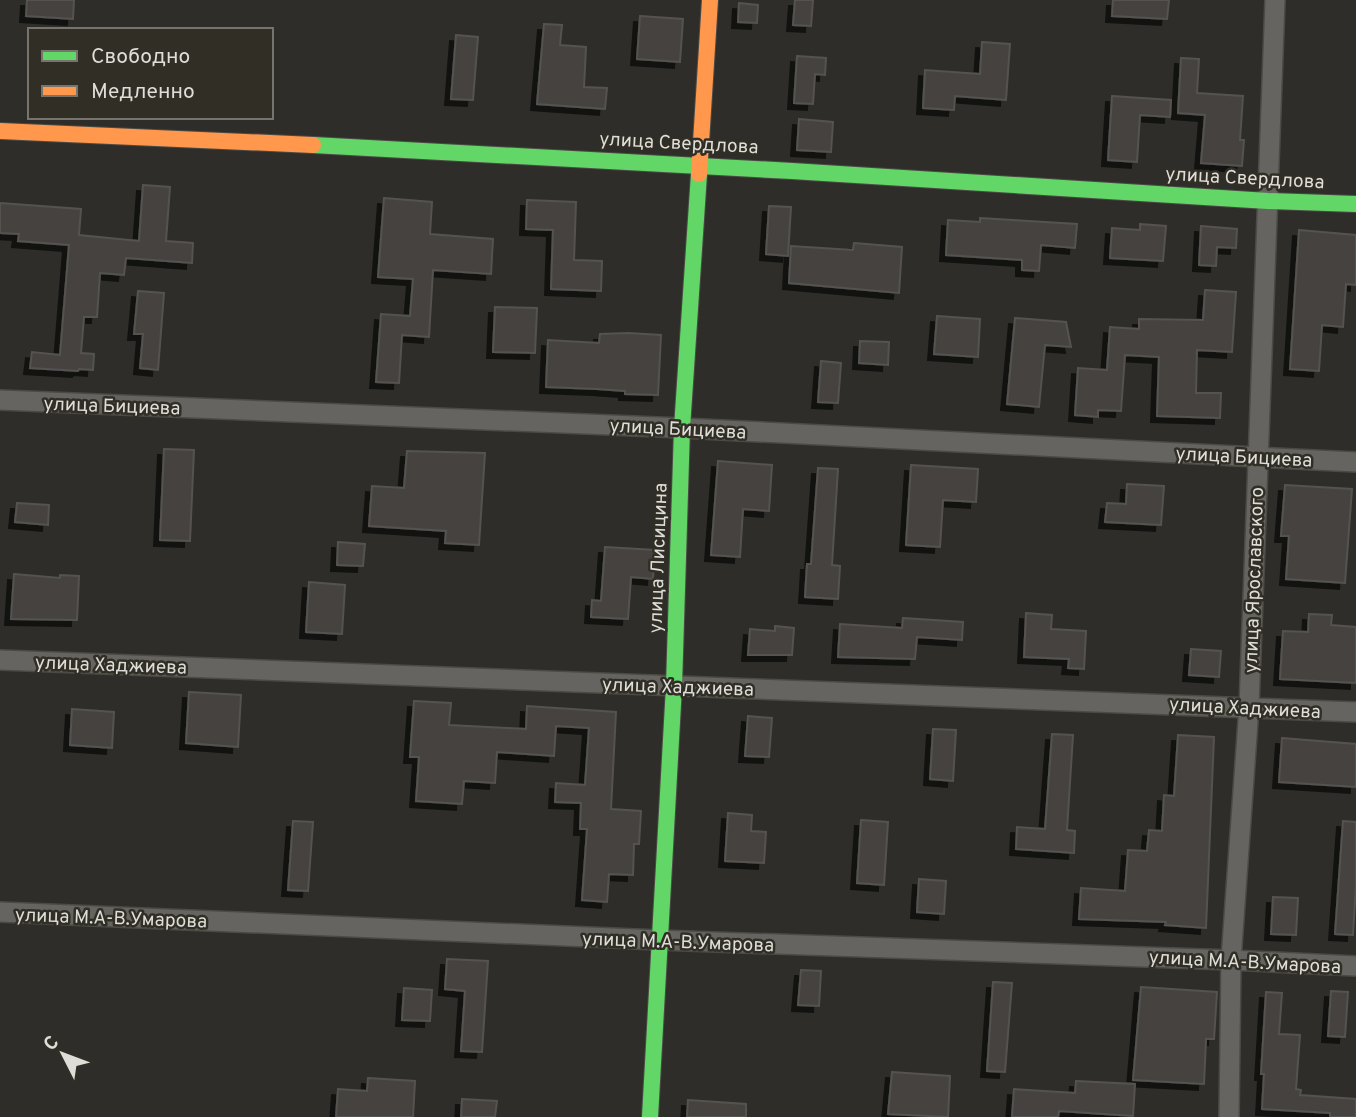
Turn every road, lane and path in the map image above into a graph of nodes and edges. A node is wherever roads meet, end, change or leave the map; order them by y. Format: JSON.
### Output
{"nodes":[{"id":1,"x":710,"y":0,"type":"edge"},
{"id":2,"x":1275,"y":0,"type":"edge"},
{"id":3,"x":0,"y":131,"type":"edge"},
{"id":4,"x":699,"y":164,"type":"junction"},
{"id":5,"x":1268,"y":201,"type":"junction"},
{"id":6,"x":1356,"y":204,"type":"edge"},
{"id":7,"x":0,"y":400,"type":"edge"},
{"id":8,"x":682,"y":428,"type":"junction"},
{"id":9,"x":1258,"y":457,"type":"junction"},
{"id":10,"x":1356,"y":462,"type":"edge"},
{"id":11,"x":0,"y":660,"type":"edge"},
{"id":12,"x":674,"y":686,"type":"junction"},
{"id":13,"x":1249,"y":707,"type":"junction"},
{"id":14,"x":1356,"y":712,"type":"edge"},
{"id":15,"x":0,"y":912,"type":"edge"},
{"id":16,"x":659,"y":940,"type":"junction"},
{"id":17,"x":1231,"y":960,"type":"junction"},
{"id":18,"x":1356,"y":966,"type":"edge"},
{"id":19,"x":650,"y":1117,"type":"edge"},
{"id":20,"x":1229,"y":1117,"type":"edge"}],
"edges":[{"from":1,"to":4,"type":"street","name":"улица Лисицина"},
{"from":2,"to":5,"type":"street","name":"улица Ярославского"},
{"from":3,"to":4,"type":"street","name":"улица Свердлова"},
{"from":4,"to":5,"type":"street","name":"улица Свердлова"},
{"from":4,"to":8,"type":"street","name":"улица Лисицина"},
{"from":5,"to":6,"type":"street","name":"улица Свердлова"},
{"from":5,"to":9,"type":"street","name":"улица Ярославского"},
{"from":7,"to":8,"type":"street","name":"улица Бициева"},
{"from":8,"to":9,"type":"street","name":"улица Бициева"},
{"from":8,"to":12,"type":"street","name":"улица Лисицина"},
{"from":9,"to":10,"type":"street","name":"улица Бициева"},
{"from":9,"to":13,"type":"street","name":"улица Ярославского"},
{"from":11,"to":12,"type":"street","name":"улица Хаджиева"},
{"from":12,"to":13,"type":"street","name":"улица Хаджиева"},
{"from":12,"to":16,"type":"street","name":"улица Лисицина"},
{"from":13,"to":14,"type":"street","name":"улица Хаджиева"},
{"from":13,"to":17,"type":"street","name":"улица Ярославского"},
{"from":15,"to":16,"type":"street","name":"улица М.А-В.Умарова"},
{"from":16,"to":17,"type":"street","name":"улица М.А-В.Умарова"},
{"from":16,"to":19,"type":"street","name":"улица Лисицина"},
{"from":17,"to":18,"type":"street","name":"улица М.А-В.Умарова"},
{"from":17,"to":20,"type":"street","name":"улица Ярославского"}]}
